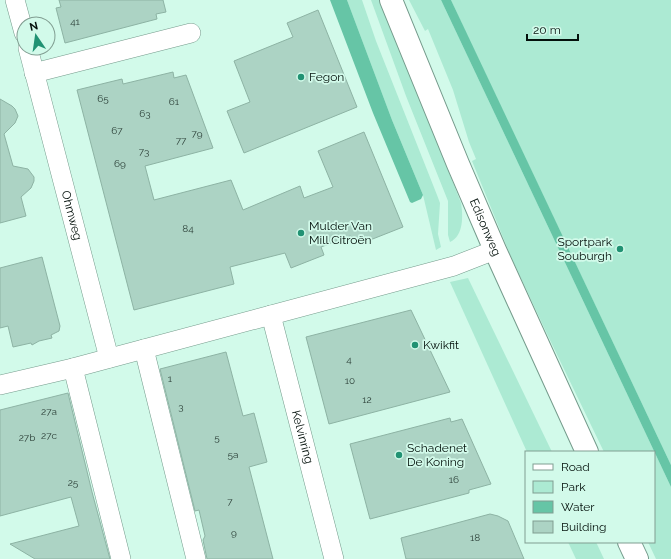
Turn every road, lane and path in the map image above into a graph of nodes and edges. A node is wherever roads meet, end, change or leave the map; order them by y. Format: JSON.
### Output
{"nodes":[{"id":1,"x":15,"y":0,"type":"edge"},
{"id":2,"x":391,"y":0,"type":"edge"},
{"id":3,"x":19,"y":16,"type":"edge"},
{"id":4,"x":191,"y":33,"type":"dead end"},
{"id":5,"x":30,"y":56,"type":"edge"},
{"id":6,"x":34,"y":73,"type":"junction"},
{"id":7,"x":495,"y":250,"type":"junction"},
{"id":8,"x":271,"y":315,"type":"junction"},
{"id":9,"x":144,"y":348,"type":"junction"},
{"id":10,"x":109,"y":358,"type":"junction"},
{"id":11,"x":73,"y":368,"type":"junction"},
{"id":12,"x":0,"y":385,"type":"edge"},
{"id":13,"x":587,"y":451,"type":"edge"},
{"id":14,"x":629,"y":543,"type":"edge"},
{"id":15,"x":121,"y":559,"type":"edge"},
{"id":16,"x":196,"y":559,"type":"edge"},
{"id":17,"x":334,"y":559,"type":"edge"},
{"id":18,"x":637,"y":559,"type":"edge"}],
"edges":[{"from":1,"to":3,"type":"street"},
{"from":2,"to":7,"type":"street","name":"Edisonweg"},
{"from":4,"to":6,"type":"street"},
{"from":5,"to":6,"type":"street","name":"Ohmweg"},
{"from":6,"to":10,"type":"street","name":"Ohmweg"},
{"from":7,"to":8,"type":"street"},
{"from":7,"to":13,"type":"street","name":"Edisonweg"},
{"from":8,"to":9,"type":"street"},
{"from":8,"to":17,"type":"street","name":"Kelvinring"},
{"from":9,"to":10,"type":"street"},
{"from":9,"to":16,"type":"street"},
{"from":10,"to":11,"type":"street"},
{"from":11,"to":12,"type":"street"},
{"from":11,"to":15,"type":"street"},
{"from":14,"to":18,"type":"street"}]}
